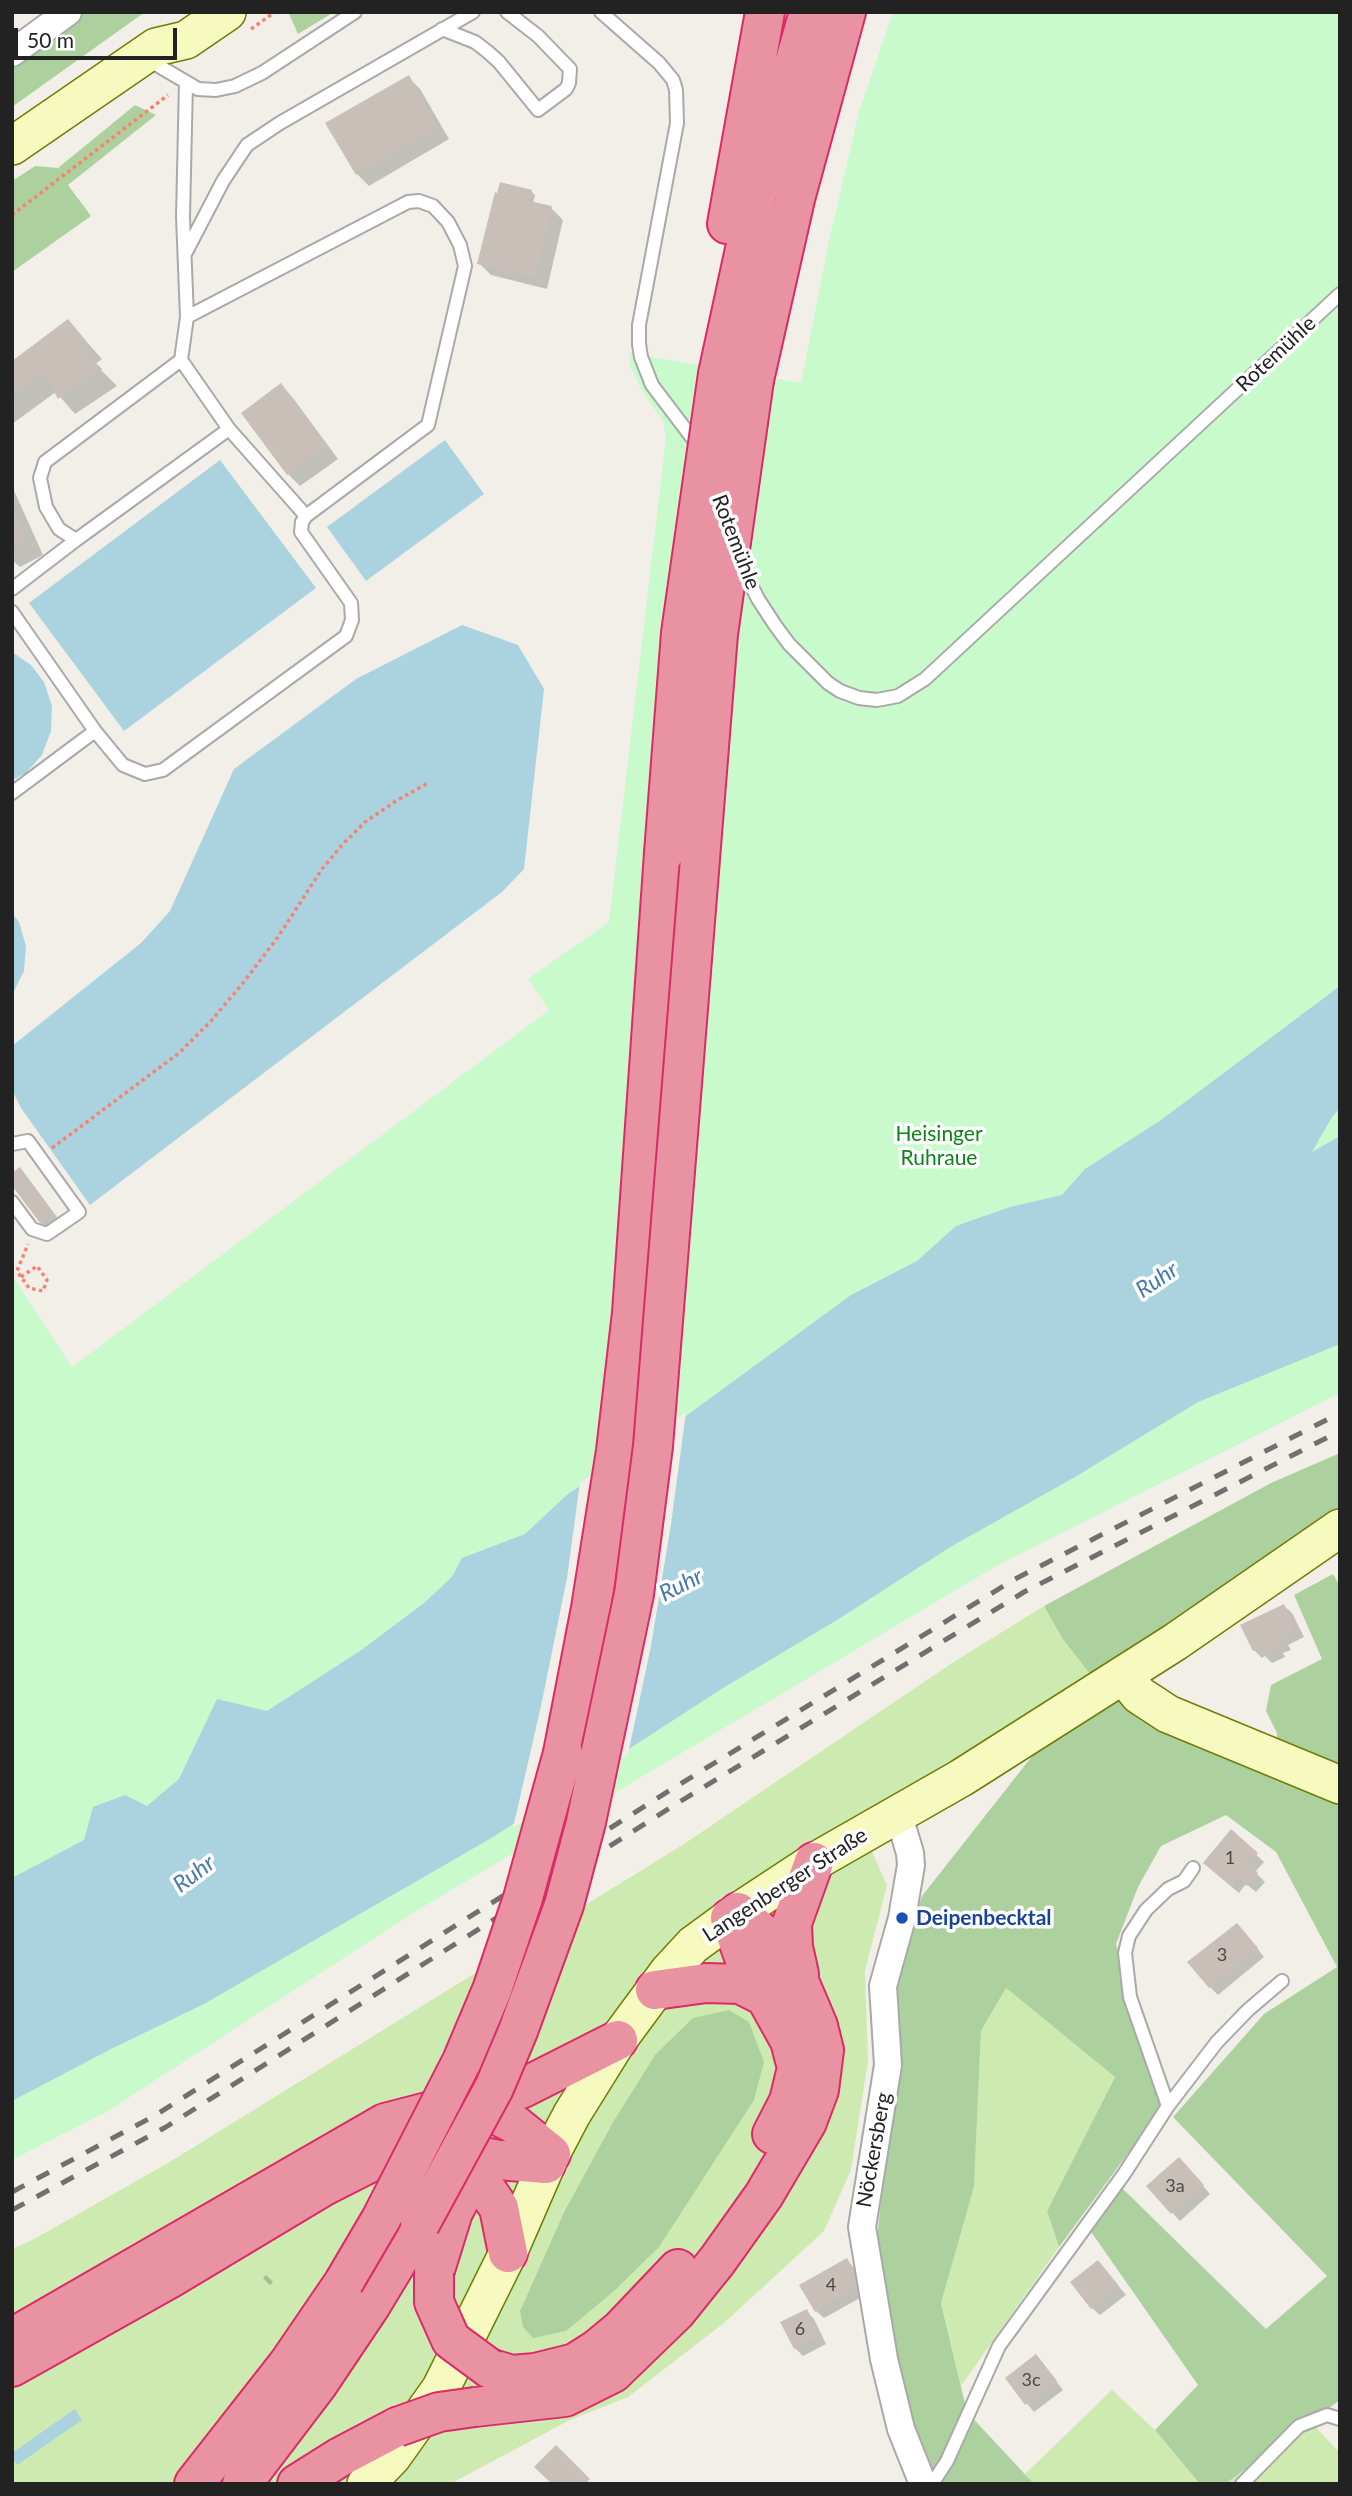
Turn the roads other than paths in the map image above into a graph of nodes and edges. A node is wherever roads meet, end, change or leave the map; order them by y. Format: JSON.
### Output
{"nodes":[{"id":1,"x":68,"y":12,"type":"edge"},
{"id":2,"x":185,"y":12,"type":"edge"},
{"id":3,"x":226,"y":12,"type":"edge"},
{"id":4,"x":355,"y":12,"type":"edge"},
{"id":5,"x":473,"y":12,"type":"edge"},
{"id":6,"x":507,"y":12,"type":"edge"},
{"id":7,"x":601,"y":12,"type":"edge"},
{"id":8,"x":765,"y":12,"type":"edge"},
{"id":9,"x":809,"y":12,"type":"edge"},
{"id":10,"x":846,"y":12,"type":"edge"},
{"id":11,"x":442,"y":29,"type":"junction"},
{"id":12,"x":149,"y":51,"type":"junction"},
{"id":13,"x":12,"y":53,"type":"edge"},
{"id":14,"x":186,"y":82,"type":"junction"},
{"id":15,"x":12,"y":146,"type":"edge"},
{"id":16,"x":186,"y":252,"type":"junction"},
{"id":17,"x":1340,"y":294,"type":"edge"},
{"id":18,"x":187,"y":317,"type":"junction"},
{"id":19,"x":181,"y":360,"type":"junction"},
{"id":20,"x":736,"y":377,"type":"junction"},
{"id":21,"x":229,"y":429,"type":"junction"},
{"id":22,"x":715,"y":484,"type":"dead end"},
{"id":23,"x":722,"y":509,"type":"dead end"},
{"id":24,"x":306,"y":516,"type":"junction"},
{"id":25,"x":76,"y":540,"type":"junction"},
{"id":26,"x":12,"y":589,"type":"edge"},
{"id":27,"x":12,"y":612,"type":"edge"},
{"id":28,"x":95,"y":731,"type":"junction"},
{"id":29,"x":12,"y":793,"type":"edge"},
{"id":30,"x":12,"y":1144,"type":"edge"},
{"id":31,"x":12,"y":1202,"type":"edge"},
{"id":32,"x":1340,"y":1528,"type":"edge"},
{"id":33,"x":1123,"y":1675,"type":"junction"},
{"id":34,"x":1340,"y":1785,"type":"edge"},
{"id":35,"x":898,"y":1813,"type":"junction"},
{"id":36,"x":814,"y":1862,"type":"junction"},
{"id":37,"x":1194,"y":1868,"type":"dead end"},
{"id":38,"x":734,"y":1915,"type":"junction"},
{"id":39,"x":1282,"y":1981,"type":"dead end"},
{"id":40,"x":802,"y":1986,"type":"junction"},
{"id":41,"x":655,"y":1990,"type":"junction"},
{"id":42,"x":764,"y":1996,"type":"junction"},
{"id":43,"x":618,"y":2040,"type":"junction"},
{"id":44,"x":483,"y":2097,"type":"junction"},
{"id":45,"x":1168,"y":2106,"type":"junction"},
{"id":46,"x":461,"y":2152,"type":"junction"},
{"id":47,"x":549,"y":2159,"type":"junction"},
{"id":48,"x":508,"y":2253,"type":"junction"},
{"id":49,"x":12,"y":2338,"type":"edge"},
{"id":50,"x":288,"y":2364,"type":"junction"},
{"id":51,"x":12,"y":2367,"type":"edge"},
{"id":52,"x":1340,"y":2419,"type":"edge"},
{"id":53,"x":167,"y":2484,"type":"edge"},
{"id":54,"x":194,"y":2484,"type":"edge"},
{"id":55,"x":242,"y":2484,"type":"edge"},
{"id":56,"x":297,"y":2484,"type":"edge"},
{"id":57,"x":366,"y":2484,"type":"edge"},
{"id":58,"x":923,"y":2484,"type":"edge"},
{"id":59,"x":932,"y":2484,"type":"edge"},
{"id":60,"x":1242,"y":2484,"type":"edge"}],
"edges":[{"from":1,"to":13,"type":"street"},
{"from":2,"to":12,"type":"main road"},
{"from":3,"to":12,"type":"main road"},
{"from":4,"to":14,"type":"lane"},
{"from":5,"to":11,"type":"lane"},
{"from":6,"to":11,"type":"lane"},
{"from":7,"to":22,"type":"lane","name":"Rotemühle"},
{"from":8,"to":20,"type":"highway"},
{"from":9,"to":20,"type":"highway"},
{"from":10,"to":20,"type":"highway"},
{"from":11,"to":16,"type":"lane"},
{"from":12,"to":14,"type":"lane"},
{"from":12,"to":15,"type":"main road"},
{"from":14,"to":16,"type":"lane"},
{"from":16,"to":18,"type":"lane"},
{"from":17,"to":23,"type":"lane","name":"Rotemühle"},
{"from":18,"to":19,"type":"lane"},
{"from":18,"to":24,"type":"lane"},
{"from":19,"to":21,"type":"lane"},
{"from":19,"to":25,"type":"lane"},
{"from":20,"to":44,"type":"highway","bridge":true},
{"from":20,"to":50,"type":"highway","bridge":true},
{"from":21,"to":24,"type":"lane"},
{"from":21,"to":25,"type":"lane"},
{"from":24,"to":28,"type":"lane"},
{"from":25,"to":26,"type":"lane"},
{"from":27,"to":28,"type":"lane"},
{"from":28,"to":29,"type":"lane"},
{"from":30,"to":31,"type":"lane"},
{"from":32,"to":33,"type":"main road","name":"Langenberger Straße"},
{"from":33,"to":34,"type":"main road"},
{"from":33,"to":35,"type":"main road","name":"Langenberger Straße"},
{"from":35,"to":36,"type":"main road","name":"Langenberger Straße"},
{"from":35,"to":58,"type":"street","name":"Nöckersberg"},
{"from":36,"to":38,"type":"main road","name":"Langenberger Straße"},
{"from":36,"to":40,"type":"highway"},
{"from":37,"to":45,"type":"lane"},
{"from":38,"to":40,"type":"highway"},
{"from":38,"to":41,"type":"main road","name":"Langenberger Straße"},
{"from":38,"to":42,"type":"highway"},
{"from":39,"to":45,"type":"lane"},
{"from":40,"to":56,"type":"highway","bridge":true},
{"from":41,"to":42,"type":"highway"},
{"from":41,"to":43,"type":"main road","name":"Langenberger Straße"},
{"from":42,"to":44,"type":"highway","bridge":true},
{"from":43,"to":44,"type":"highway"},
{"from":43,"to":47,"type":"main road","name":"Langenberger Straße"},
{"from":44,"to":47,"type":"highway"},
{"from":44,"to":49,"type":"highway"},
{"from":44,"to":55,"type":"highway","bridge":true},
{"from":45,"to":59,"type":"lane"},
{"from":46,"to":47,"type":"highway"},
{"from":46,"to":48,"type":"highway"},
{"from":46,"to":51,"type":"highway"},
{"from":47,"to":48,"type":"main road","name":"Langenberger Straße"},
{"from":48,"to":57,"type":"main road","name":"Langenberger Straße"},
{"from":50,"to":53,"type":"highway"},
{"from":50,"to":54,"type":"highway"},
{"from":52,"to":60,"type":"lane"}]}
